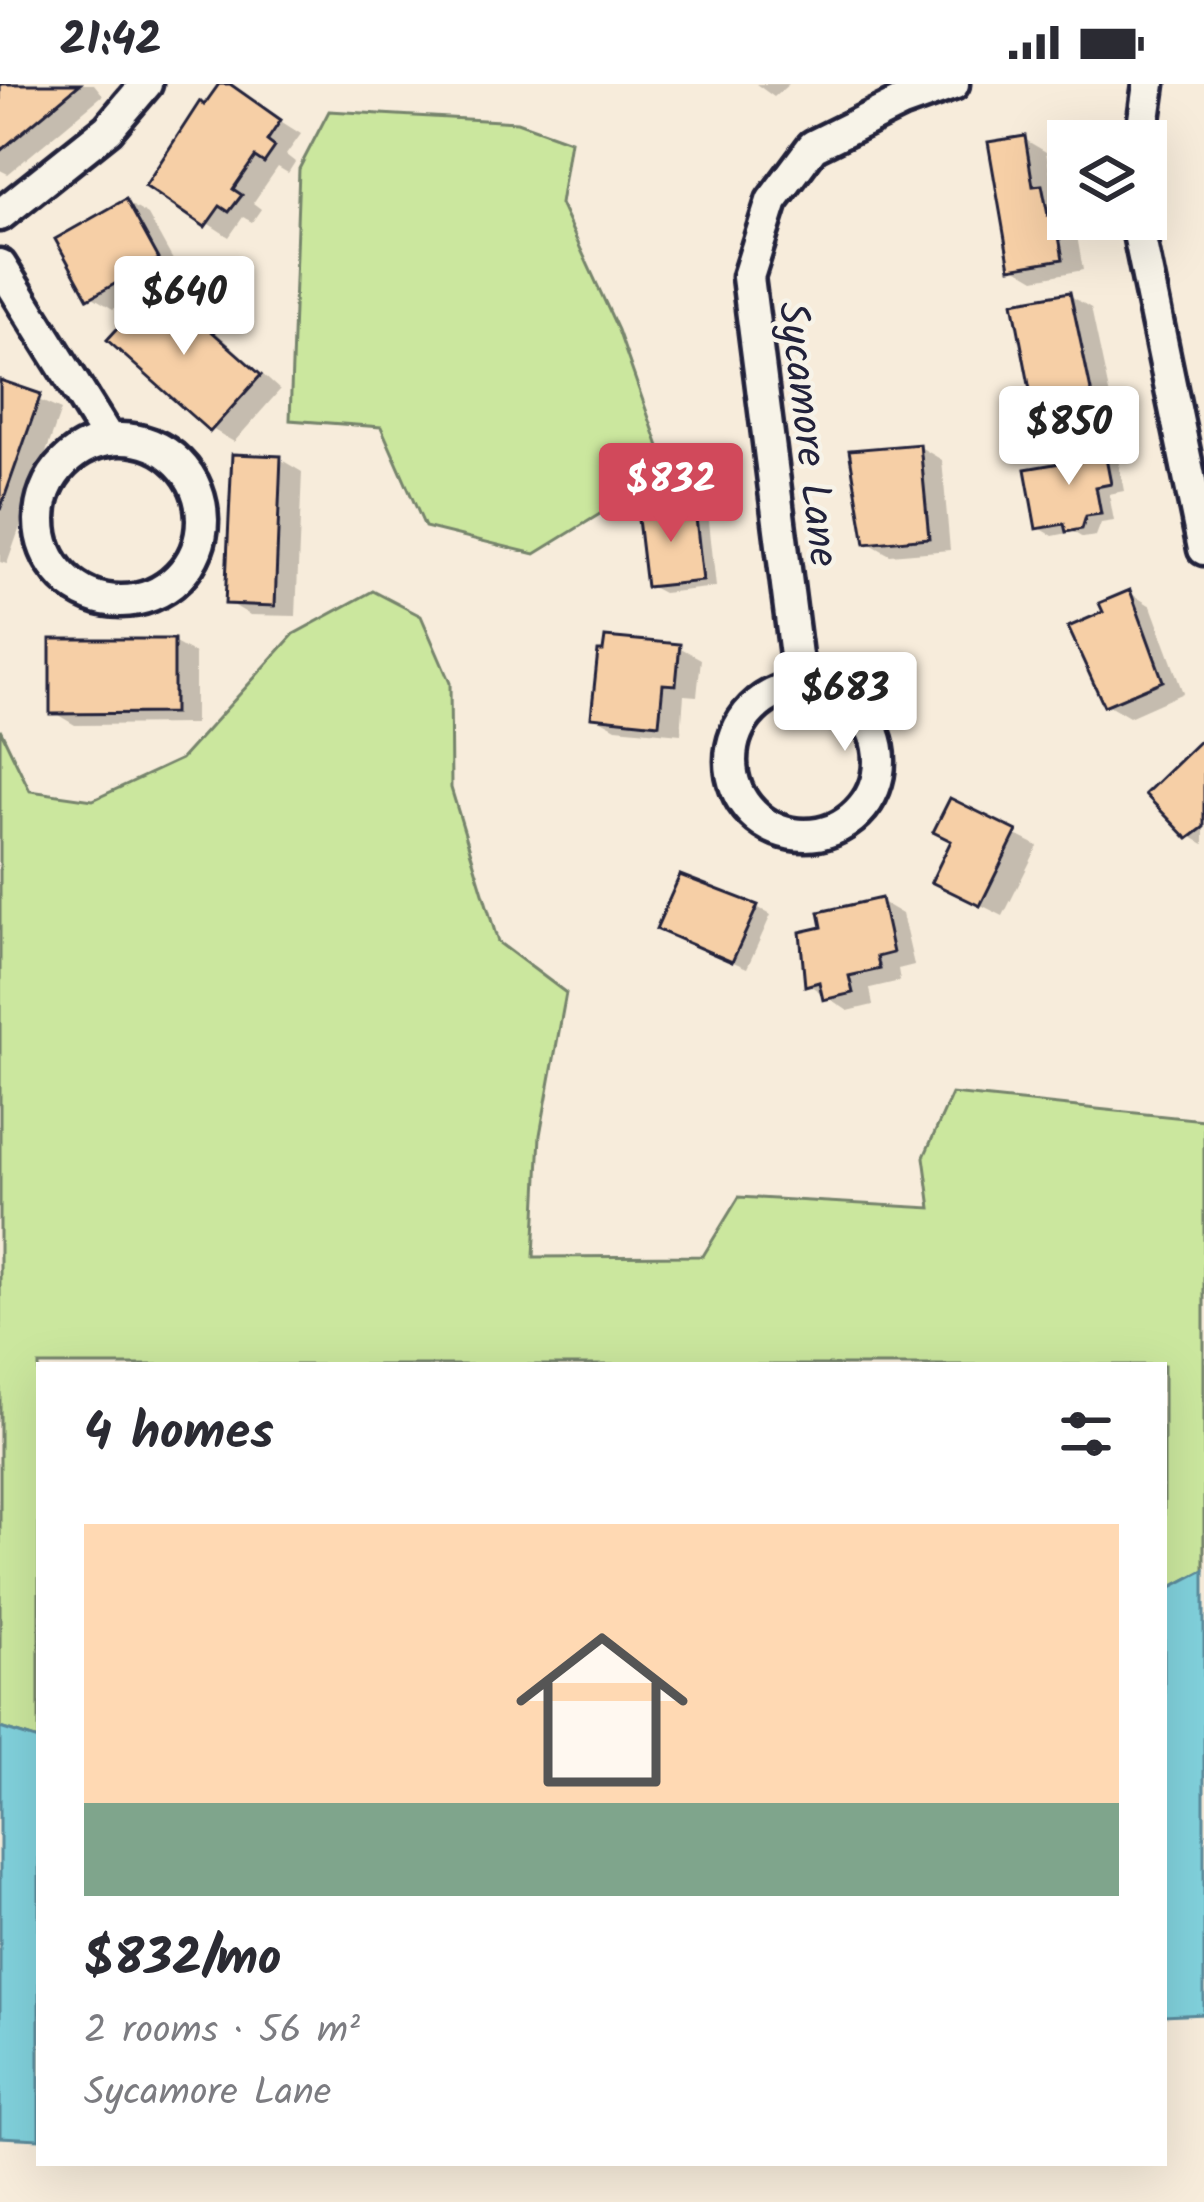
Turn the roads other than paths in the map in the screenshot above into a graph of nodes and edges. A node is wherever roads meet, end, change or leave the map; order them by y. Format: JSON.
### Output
{"nodes":[{"id":1,"x":146,"y":84,"type":"edge"},
{"id":2,"x":952,"y":84,"type":"edge"},
{"id":3,"x":1139,"y":86,"type":"edge"},
{"id":4,"x":1140,"y":120,"type":"edge"},
{"id":5,"x":0,"y":215,"type":"edge"},
{"id":6,"x":1140,"y":240,"type":"edge"},
{"id":7,"x":0,"y":266,"type":"edge"},
{"id":8,"x":109,"y":440,"type":"junction"},
{"id":9,"x":1204,"y":549,"type":"edge"},
{"id":10,"x":800,"y":687,"type":"junction"}],
"edges":[{"from":1,"to":5,"type":"street"},
{"from":2,"to":10,"type":"street","name":"Sycamore Lane"},
{"from":3,"to":4,"type":"street"},
{"from":6,"to":9,"type":"street"},
{"from":7,"to":8,"type":"street"},
{"from":8,"to":8,"type":"street"},
{"from":10,"to":10,"type":"street"}]}
